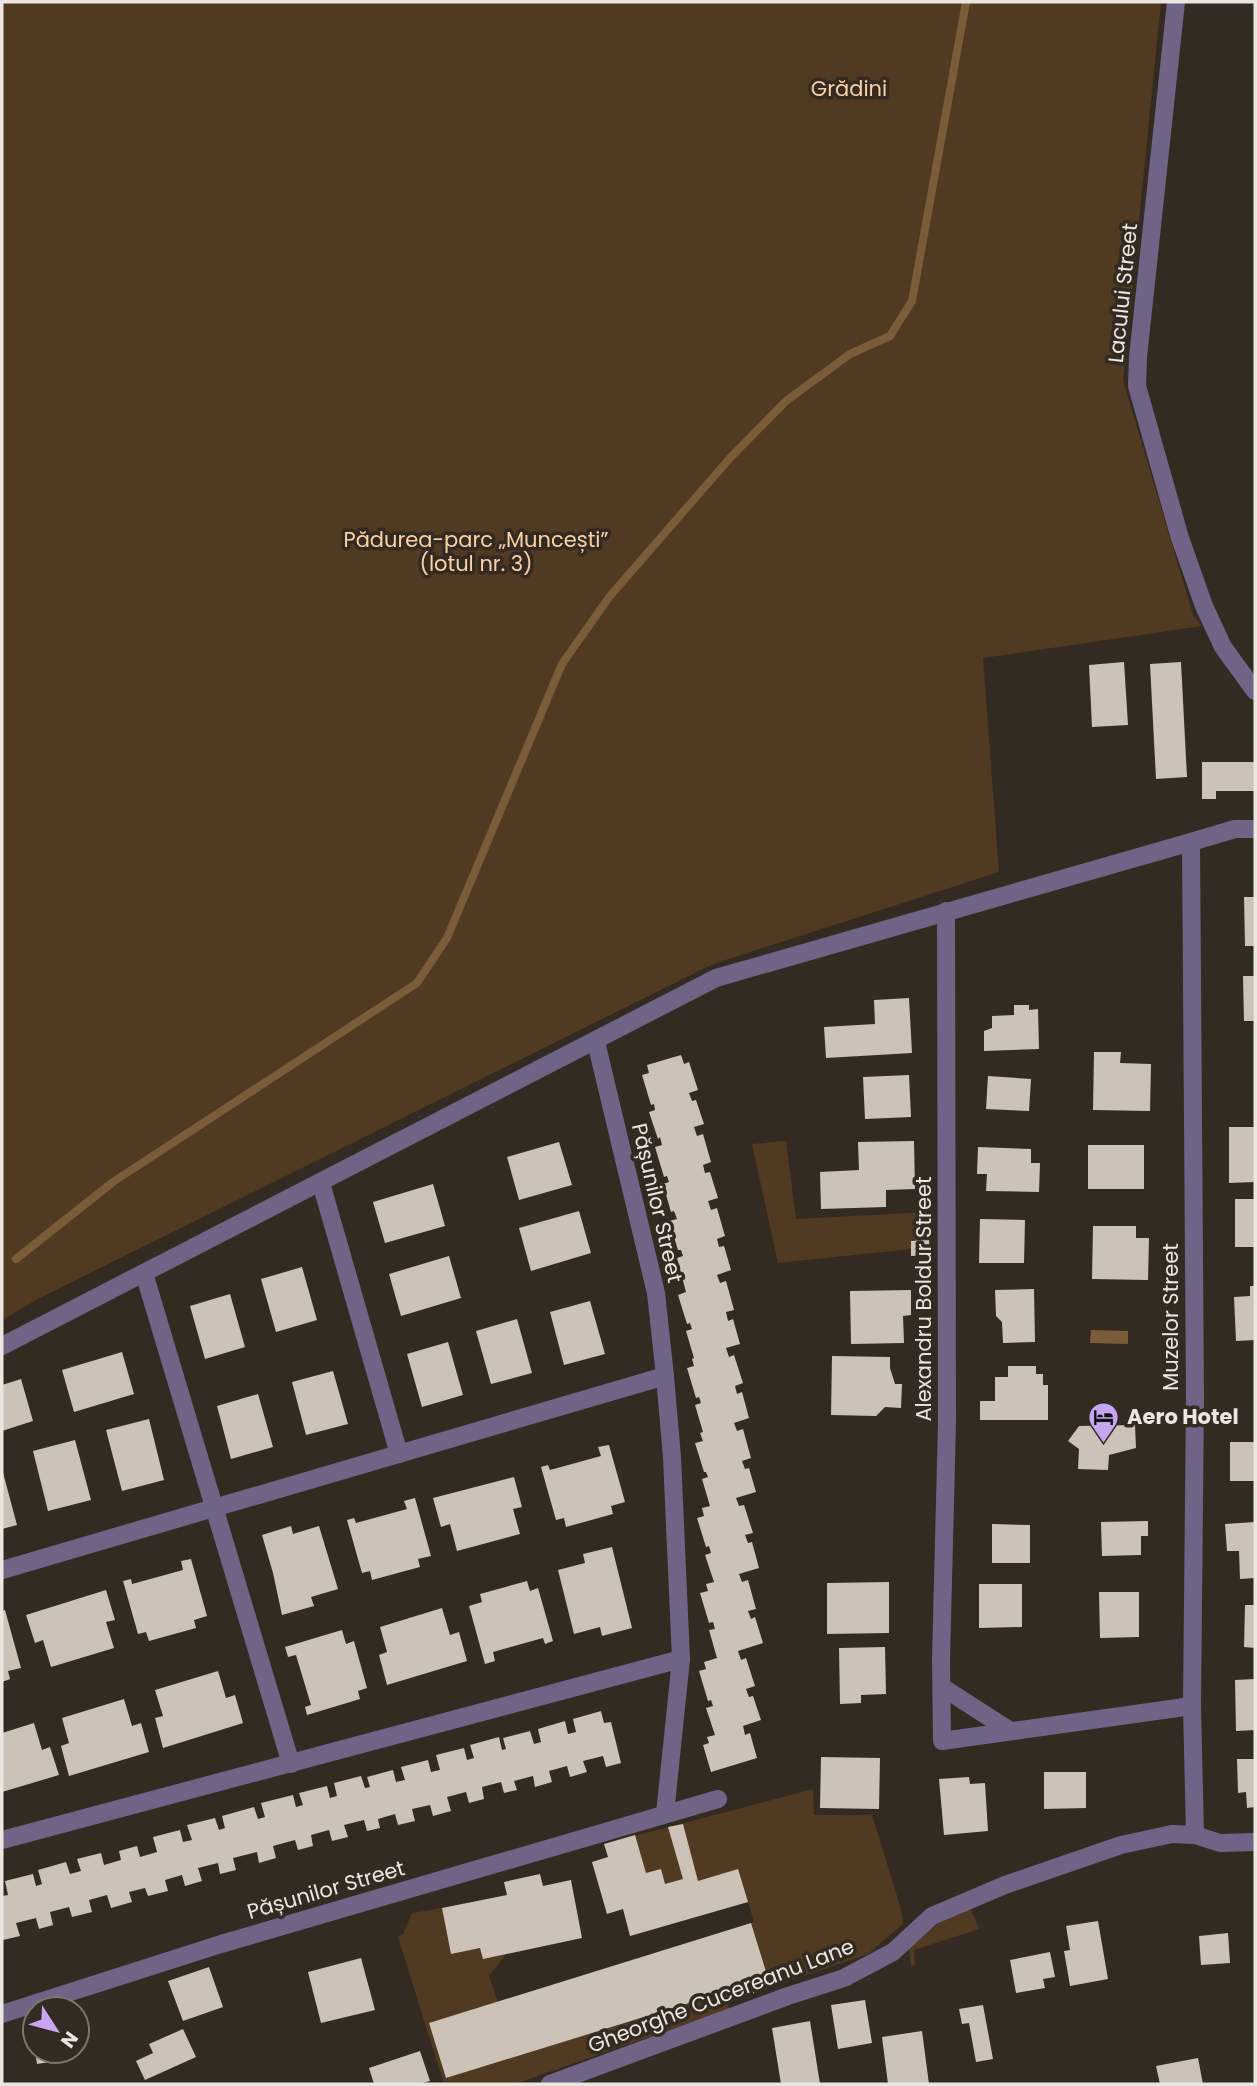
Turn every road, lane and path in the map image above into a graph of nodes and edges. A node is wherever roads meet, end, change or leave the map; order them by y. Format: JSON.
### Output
{"nodes":[{"id":1,"x":1176,"y":2,"type":"edge"},
{"id":2,"x":1255,"y":691,"type":"edge"},
{"id":3,"x":1255,"y":829,"type":"edge"},
{"id":4,"x":1191,"y":842,"type":"junction"},
{"id":5,"x":946,"y":911,"type":"junction"},
{"id":6,"x":596,"y":1042,"type":"junction"},
{"id":7,"x":321,"y":1184,"type":"junction"},
{"id":8,"x":144,"y":1273,"type":"junction"},
{"id":9,"x":2,"y":1346,"type":"edge"},
{"id":10,"x":665,"y":1376,"type":"junction"},
{"id":11,"x":399,"y":1454,"type":"junction"},
{"id":12,"x":215,"y":1507,"type":"junction"},
{"id":13,"x":2,"y":1570,"type":"edge"},
{"id":14,"x":681,"y":1659,"type":"junction"},
{"id":15,"x":942,"y":1687,"type":"junction"},
{"id":16,"x":1192,"y":1706,"type":"junction"},
{"id":17,"x":1009,"y":1730,"type":"junction"},
{"id":18,"x":291,"y":1764,"type":"junction"},
{"id":19,"x":718,"y":1799,"type":"dead end"},
{"id":20,"x":665,"y":1814,"type":"junction"},
{"id":21,"x":1195,"y":1835,"type":"junction"},
{"id":22,"x":2,"y":1840,"type":"edge"},
{"id":23,"x":1255,"y":1842,"type":"edge"},
{"id":24,"x":2,"y":2014,"type":"edge"},
{"id":25,"x":550,"y":2084,"type":"edge"}],
"edges":[{"from":1,"to":2,"type":"street","name":"Lacului Street"},
{"from":3,"to":4,"type":"street"},
{"from":4,"to":5,"type":"street"},
{"from":4,"to":16,"type":"street","name":"Muzelor Street"},
{"from":5,"to":6,"type":"street"},
{"from":5,"to":15,"type":"street","name":"Alexandru Boldur Street"},
{"from":6,"to":7,"type":"street"},
{"from":6,"to":10,"type":"street","name":"Pășunilor Street"},
{"from":7,"to":8,"type":"street"},
{"from":7,"to":11,"type":"street"},
{"from":8,"to":9,"type":"street"},
{"from":8,"to":12,"type":"street"},
{"from":10,"to":11,"type":"street"},
{"from":10,"to":14,"type":"street","name":"Pășunilor Street"},
{"from":11,"to":12,"type":"street"},
{"from":12,"to":13,"type":"street"},
{"from":12,"to":18,"type":"street"},
{"from":14,"to":18,"type":"street"},
{"from":14,"to":20,"type":"street","name":"Pășunilor Street"},
{"from":15,"to":17,"type":"street"},
{"from":15,"to":17,"type":"street","name":"Alexandru Boldur Street"},
{"from":16,"to":17,"type":"street","name":"Alexandru Boldur Street"},
{"from":16,"to":21,"type":"street","name":"Muzelor Street"},
{"from":18,"to":22,"type":"street"},
{"from":19,"to":20,"type":"street","name":"Pășunilor Street"},
{"from":20,"to":24,"type":"street","name":"Pășunilor Street"},
{"from":21,"to":23,"type":"street","name":"Gheorghe Cucereanu Lane"},
{"from":21,"to":25,"type":"street","name":"Gheorghe Cucereanu Lane"}]}
